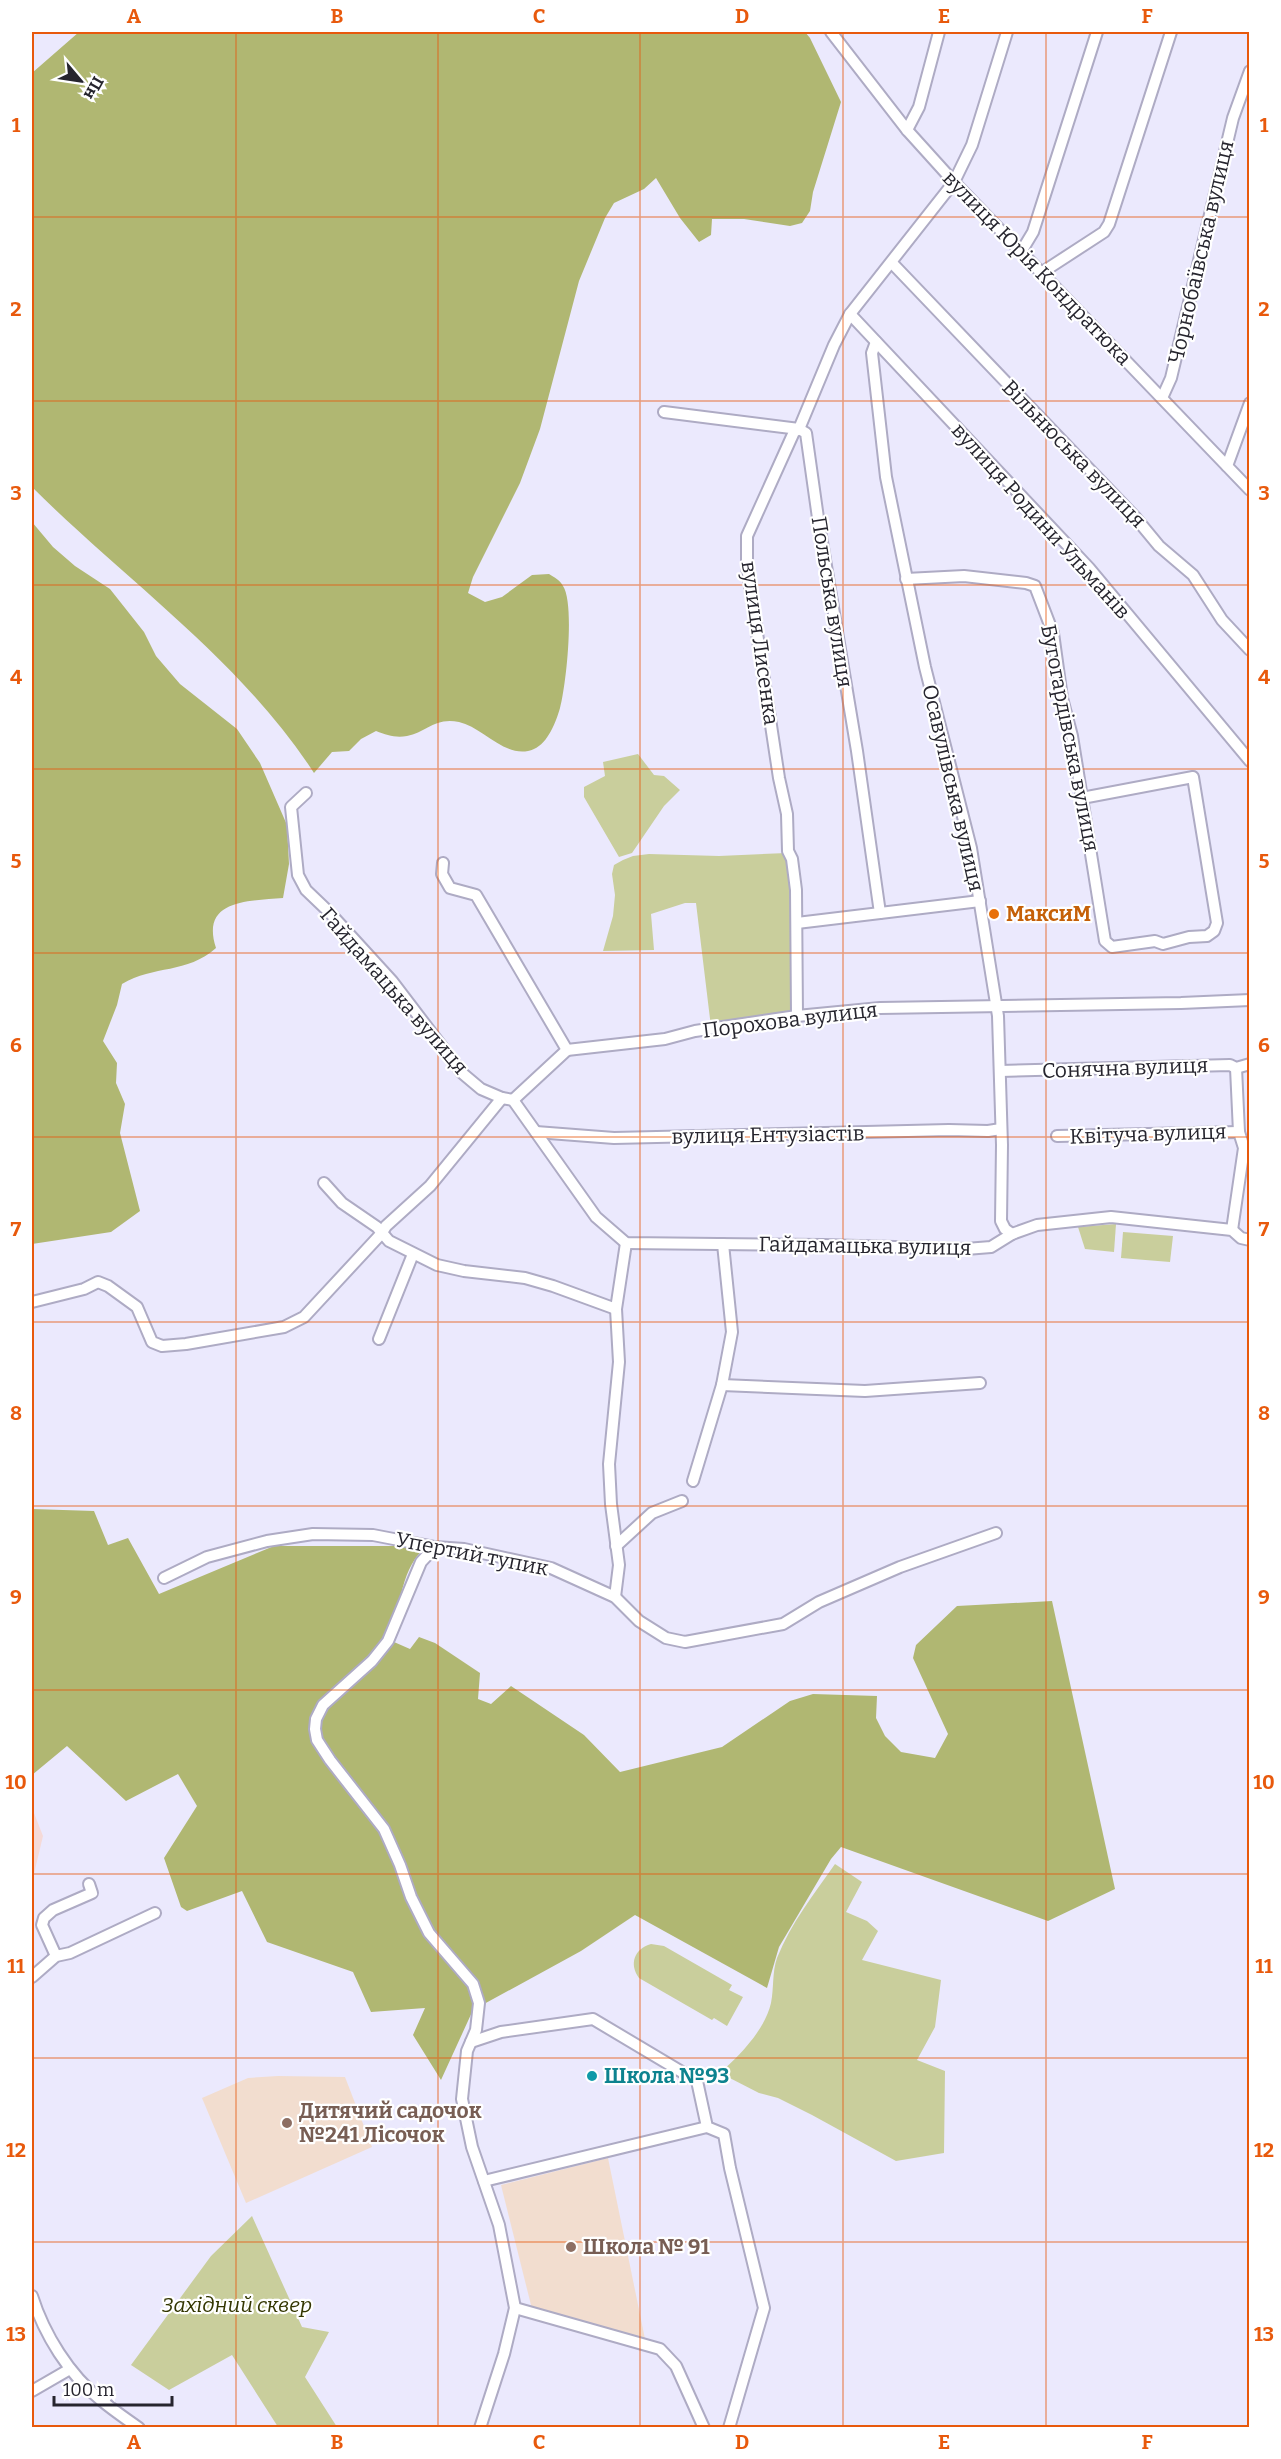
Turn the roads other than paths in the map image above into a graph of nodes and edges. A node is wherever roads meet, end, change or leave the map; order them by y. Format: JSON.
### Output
{"nodes":[{"id":1,"x":939,"y":32,"type":"edge"},
{"id":2,"x":1007,"y":32,"type":"edge"},
{"id":3,"x":1097,"y":32,"type":"edge"},
{"id":4,"x":1171,"y":32,"type":"edge"},
{"id":5,"x":835,"y":34,"type":"edge"},
{"id":6,"x":1250,"y":71,"type":"edge"},
{"id":7,"x":907,"y":130,"type":"junction"},
{"id":8,"x":954,"y":182,"type":"junction"},
{"id":9,"x":1021,"y":252,"type":"junction"},
{"id":10,"x":892,"y":263,"type":"junction"},
{"id":11,"x":1041,"y":273,"type":"junction"},
{"id":12,"x":850,"y":314,"type":"junction"},
{"id":13,"x":876,"y":342,"type":"junction"},
{"id":14,"x":1162,"y":398,"type":"junction"},
{"id":15,"x":1250,"y":403,"type":"edge"},
{"id":16,"x":664,"y":412,"type":"dead end"},
{"id":17,"x":800,"y":429,"type":"junction"},
{"id":18,"x":1227,"y":466,"type":"junction"},
{"id":19,"x":1250,"y":490,"type":"edge"},
{"id":20,"x":906,"y":579,"type":"junction"},
{"id":21,"x":1250,"y":650,"type":"edge"},
{"id":22,"x":1250,"y":761,"type":"edge"},
{"id":23,"x":306,"y":793,"type":"dead end"},
{"id":24,"x":1082,"y":798,"type":"junction"},
{"id":25,"x":443,"y":863,"type":"dead end"},
{"id":26,"x":980,"y":901,"type":"junction"},
{"id":27,"x":880,"y":913,"type":"junction"},
{"id":28,"x":797,"y":923,"type":"junction"},
{"id":29,"x":1250,"y":1000,"type":"edge"},
{"id":30,"x":996,"y":1007,"type":"junction"},
{"id":31,"x":797,"y":1016,"type":"junction"},
{"id":32,"x":567,"y":1050,"type":"junction"},
{"id":33,"x":1250,"y":1064,"type":"edge"},
{"id":34,"x":1236,"y":1068,"type":"junction"},
{"id":35,"x":1000,"y":1071,"type":"junction"},
{"id":36,"x":507,"y":1099,"type":"junction"},
{"id":37,"x":1000,"y":1129,"type":"junction"},
{"id":38,"x":536,"y":1132,"type":"junction"},
{"id":39,"x":1239,"y":1132,"type":"junction"},
{"id":40,"x":1057,"y":1136,"type":"dead end"},
{"id":41,"x":1247,"y":1148,"type":"edge"},
{"id":42,"x":324,"y":1183,"type":"dead end"},
{"id":43,"x":1232,"y":1230,"type":"junction"},
{"id":44,"x":381,"y":1234,"type":"junction"},
{"id":45,"x":1012,"y":1234,"type":"junction"},
{"id":46,"x":1250,"y":1239,"type":"edge"},
{"id":47,"x":626,"y":1243,"type":"junction"},
{"id":48,"x":723,"y":1244,"type":"junction"},
{"id":49,"x":413,"y":1254,"type":"junction"},
{"id":50,"x":32,"y":1302,"type":"edge"},
{"id":51,"x":616,"y":1309,"type":"junction"},
{"id":52,"x":379,"y":1339,"type":"dead end"},
{"id":53,"x":980,"y":1383,"type":"dead end"},
{"id":54,"x":723,"y":1385,"type":"junction"},
{"id":55,"x":693,"y":1480,"type":"dead end"},
{"id":56,"x":682,"y":1502,"type":"dead end"},
{"id":57,"x":996,"y":1533,"type":"dead end"},
{"id":58,"x":616,"y":1546,"type":"junction"},
{"id":59,"x":435,"y":1547,"type":"junction"},
{"id":60,"x":164,"y":1578,"type":"dead end"},
{"id":61,"x":615,"y":1597,"type":"junction"},
{"id":62,"x":89,"y":1884,"type":"dead end"},
{"id":63,"x":154,"y":1913,"type":"dead end"},
{"id":64,"x":56,"y":1956,"type":"junction"},
{"id":65,"x":32,"y":1977,"type":"edge"},
{"id":66,"x":471,"y":2042,"type":"junction"},
{"id":67,"x":707,"y":2127,"type":"junction"},
{"id":68,"x":484,"y":2181,"type":"junction"},
{"id":69,"x":32,"y":2296,"type":"edge"},
{"id":70,"x":515,"y":2308,"type":"junction"},
{"id":71,"x":70,"y":2369,"type":"junction"},
{"id":72,"x":32,"y":2391,"type":"edge"},
{"id":73,"x":139,"y":2427,"type":"edge"},
{"id":74,"x":480,"y":2427,"type":"edge"},
{"id":75,"x":704,"y":2427,"type":"edge"},
{"id":76,"x":729,"y":2427,"type":"edge"}],
"edges":[{"from":1,"to":7,"type":"street"},
{"from":2,"to":8,"type":"street","name":"вулиця Лисенка"},
{"from":3,"to":9,"type":"street"},
{"from":4,"to":11,"type":"street"},
{"from":5,"to":7,"type":"street","name":"вулиця Юрія Кондратюка"},
{"from":6,"to":14,"type":"street","name":"Чорнобаївська вулиця"},
{"from":7,"to":8,"type":"street","name":"вулиця Юрія Кондратюка"},
{"from":8,"to":9,"type":"street","name":"вулиця Юрія Кондратюка"},
{"from":8,"to":10,"type":"street","name":"вулиця Лисенка"},
{"from":9,"to":11,"type":"street","name":"вулиця Юрія Кондратюка"},
{"from":10,"to":12,"type":"street","name":"вулиця Лисенка"},
{"from":10,"to":21,"type":"street","name":"Вільнюська вулиця"},
{"from":11,"to":14,"type":"street","name":"вулиця Юрія Кондратюка"},
{"from":12,"to":13,"type":"street","name":"вулиця Родини Ульманів"},
{"from":12,"to":17,"type":"street","name":"вулиця Лисенка"},
{"from":13,"to":20,"type":"street","name":"Осавулівська вулиця"},
{"from":13,"to":22,"type":"street","name":"вулиця Родини Ульманів"},
{"from":14,"to":18,"type":"street","name":"вулиця Юрія Кондратюка"},
{"from":15,"to":18,"type":"street"},
{"from":16,"to":17,"type":"street"},
{"from":17,"to":27,"type":"street","name":"Польська вулиця"},
{"from":17,"to":28,"type":"street","name":"вулиця Лисенка"},
{"from":18,"to":19,"type":"street","name":"вулиця Юрія Кондратюка"},
{"from":20,"to":24,"type":"street","name":"Бугогардівська вулиця"},
{"from":20,"to":26,"type":"street","name":"Осавулівська вулиця"},
{"from":23,"to":36,"type":"street","name":"Гайдамацька вулиця"},
{"from":24,"to":24,"type":"street","name":"Бугогардівська вулиця"},
{"from":25,"to":32,"type":"street"},
{"from":26,"to":27,"type":"street"},
{"from":26,"to":30,"type":"street","name":"Осавулівська вулиця"},
{"from":27,"to":28,"type":"street"},
{"from":28,"to":31,"type":"street","name":"вулиця Лисенка"},
{"from":29,"to":30,"type":"street","name":"Порохова вулиця"},
{"from":30,"to":31,"type":"street","name":"Порохова вулиця"},
{"from":30,"to":35,"type":"street","name":"Осавулівська вулиця"},
{"from":31,"to":32,"type":"street","name":"Порохова вулиця"},
{"from":32,"to":36,"type":"street"},
{"from":33,"to":34,"type":"street","name":"Сонячна вулиця"},
{"from":34,"to":35,"type":"street","name":"Сонячна вулиця"},
{"from":34,"to":39,"type":"street"},
{"from":35,"to":37,"type":"street","name":"Осавулівська вулиця"},
{"from":36,"to":38,"type":"street","name":"Гайдамацька вулиця"},
{"from":36,"to":44,"type":"street"},
{"from":37,"to":38,"type":"street","name":"вулиця Ентузіастів"},
{"from":37,"to":45,"type":"street","name":"Осавулівська вулиця"},
{"from":38,"to":47,"type":"street","name":"Гайдамацька вулиця"},
{"from":39,"to":40,"type":"street","name":"Квітуча вулиця"},
{"from":39,"to":41,"type":"street"},
{"from":41,"to":43,"type":"street"},
{"from":42,"to":44,"type":"street"},
{"from":43,"to":45,"type":"street","name":"Гайдамацька вулиця"},
{"from":43,"to":46,"type":"street","name":"Гайдамацька вулиця"},
{"from":44,"to":49,"type":"street"},
{"from":44,"to":50,"type":"street"},
{"from":45,"to":48,"type":"street","name":"Гайдамацька вулиця"},
{"from":47,"to":48,"type":"street","name":"Гайдамацька вулиця"},
{"from":47,"to":51,"type":"street"},
{"from":48,"to":54,"type":"street"},
{"from":49,"to":51,"type":"street"},
{"from":49,"to":52,"type":"street"},
{"from":51,"to":58,"type":"street"},
{"from":53,"to":54,"type":"street"},
{"from":54,"to":55,"type":"street"},
{"from":56,"to":58,"type":"street"},
{"from":57,"to":61,"type":"street","name":"Упертий тупик"},
{"from":58,"to":61,"type":"street"},
{"from":59,"to":60,"type":"street","name":"Упертий тупик"},
{"from":59,"to":61,"type":"street","name":"Упертий тупик"},
{"from":59,"to":66,"type":"street"},
{"from":62,"to":64,"type":"street"},
{"from":63,"to":64,"type":"street"},
{"from":64,"to":65,"type":"street"},
{"from":66,"to":67,"type":"street"},
{"from":66,"to":68,"type":"street"},
{"from":67,"to":68,"type":"street"},
{"from":67,"to":76,"type":"street"},
{"from":68,"to":70,"type":"street"},
{"from":69,"to":71,"type":"street"},
{"from":70,"to":74,"type":"street"},
{"from":70,"to":75,"type":"street"},
{"from":71,"to":72,"type":"street"},
{"from":71,"to":73,"type":"street"}]}
